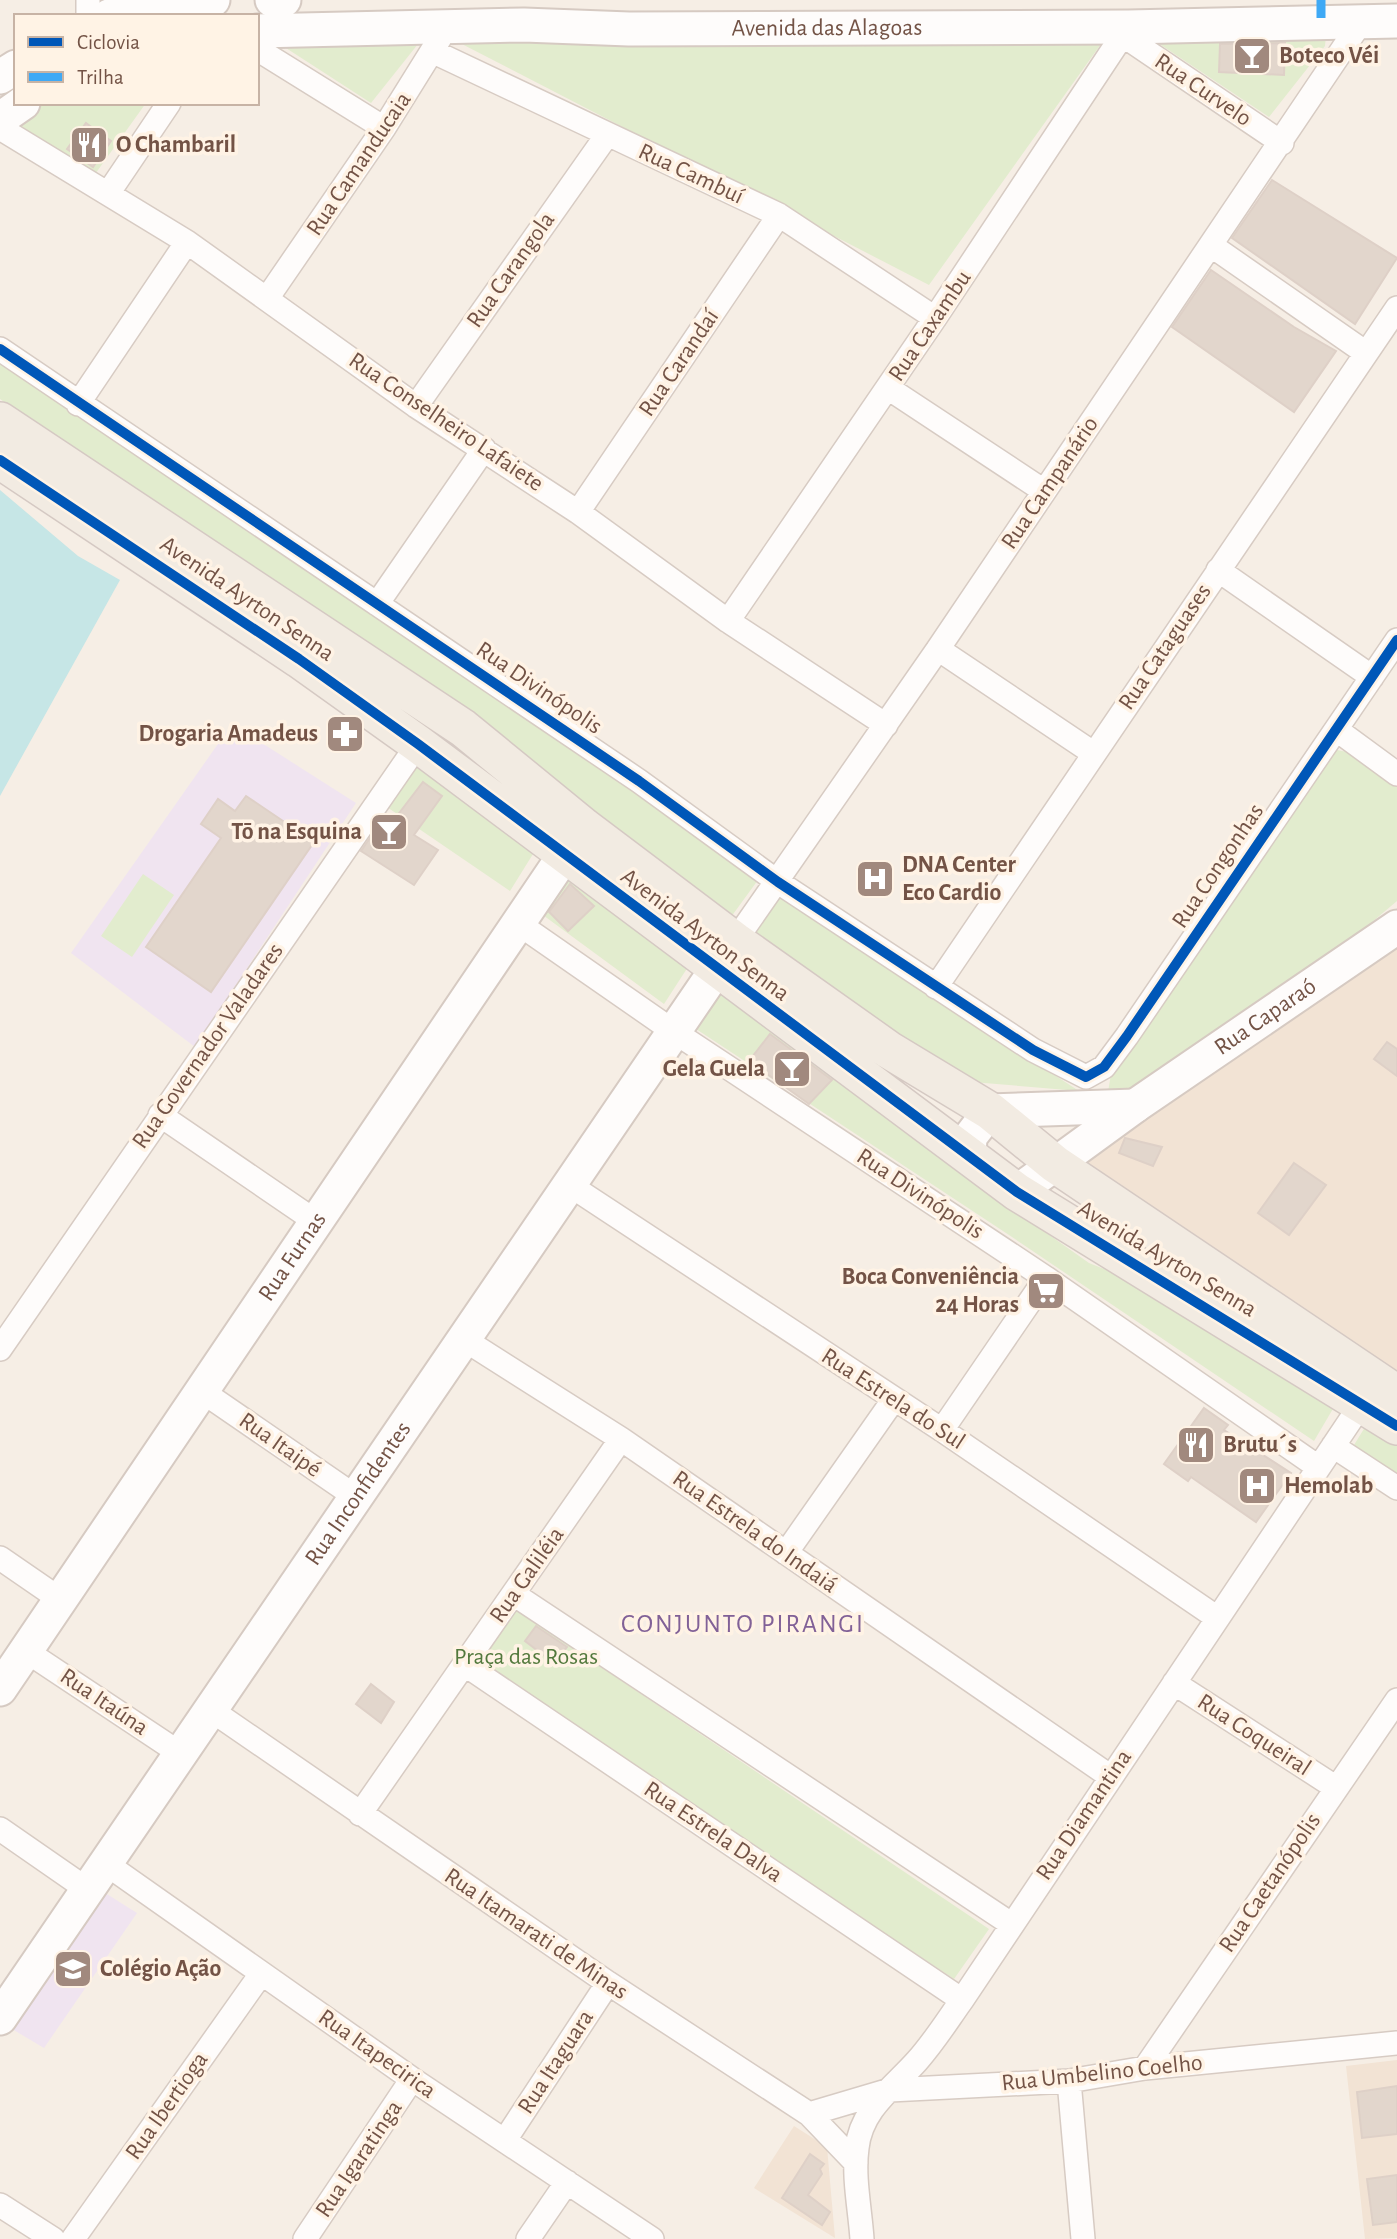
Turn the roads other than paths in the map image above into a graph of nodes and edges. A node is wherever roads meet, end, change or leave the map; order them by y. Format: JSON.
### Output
{"nodes":[{"id":1,"x":213,"y":0,"type":"edge"},
{"id":2,"x":272,"y":0,"type":"edge"},
{"id":3,"x":284,"y":0,"type":"edge"},
{"id":4,"x":1186,"y":12,"type":"edge"},
{"id":5,"x":116,"y":14,"type":"edge"},
{"id":6,"x":1385,"y":24,"type":"edge"},
{"id":7,"x":259,"y":31,"type":"edge"},
{"id":8,"x":1126,"y":32,"type":"junction"},
{"id":9,"x":439,"y":39,"type":"junction"},
{"id":10,"x":259,"y":51,"type":"edge"},
{"id":11,"x":20,"y":105,"type":"edge"},
{"id":12,"x":168,"y":105,"type":"edge"},
{"id":13,"x":0,"y":119,"type":"edge"},
{"id":14,"x":0,"y":128,"type":"edge"},
{"id":15,"x":384,"y":128,"type":"junction"},
{"id":16,"x":607,"y":135,"type":"junction"},
{"id":17,"x":1282,"y":143,"type":"junction"},
{"id":18,"x":109,"y":192,"type":"junction"},
{"id":19,"x":779,"y":215,"type":"junction"},
{"id":20,"x":187,"y":242,"type":"junction"},
{"id":21,"x":1212,"y":246,"type":"junction"},
{"id":22,"x":268,"y":297,"type":"junction"},
{"id":23,"x":1397,"y":308,"type":"edge"},
{"id":24,"x":935,"y":318,"type":"junction"},
{"id":25,"x":0,"y":349,"type":"edge"},
{"id":26,"x":1366,"y":353,"type":"junction"},
{"id":27,"x":888,"y":388,"type":"junction"},
{"id":28,"x":78,"y":404,"type":"junction"},
{"id":29,"x":416,"y":406,"type":"junction"},
{"id":30,"x":0,"y":421,"type":"edge"},
{"id":31,"x":484,"y":449,"type":"junction"},
{"id":32,"x":0,"y":460,"type":"edge"},
{"id":33,"x":1044,"y":491,"type":"junction"},
{"id":34,"x":578,"y":512,"type":"junction"},
{"id":35,"x":1218,"y":570,"type":"junction"},
{"id":36,"x":377,"y":604,"type":"junction"},
{"id":37,"x":728,"y":621,"type":"junction"},
{"id":38,"x":1397,"y":640,"type":"edge"},
{"id":39,"x":938,"y":649,"type":"junction"},
{"id":40,"x":1372,"y":677,"type":"junction"},
{"id":41,"x":886,"y":725,"type":"junction"},
{"id":42,"x":1337,"y":730,"type":"junction"},
{"id":43,"x":418,"y":744,"type":"junction"},
{"id":44,"x":1093,"y":753,"type":"junction"},
{"id":45,"x":1397,"y":774,"type":"edge"},
{"id":46,"x":574,"y":841,"type":"junction"},
{"id":47,"x":778,"y":882,"type":"junction"},
{"id":48,"x":519,"y":924,"type":"junction"},
{"id":49,"x":1397,"y":927,"type":"edge"},
{"id":50,"x":725,"y":955,"type":"junction"},
{"id":51,"x":936,"y":987,"type":"junction"},
{"id":52,"x":673,"y":1031,"type":"junction"},
{"id":53,"x":1054,"y":1062,"type":"joint"},
{"id":54,"x":1135,"y":1106,"type":"junction"},
{"id":55,"x":990,"y":1111,"type":"junction"},
{"id":56,"x":160,"y":1115,"type":"junction"},
{"id":57,"x":969,"y":1157,"type":"junction"},
{"id":58,"x":1055,"y":1164,"type":"junction"},
{"id":59,"x":568,"y":1184,"type":"junction"},
{"id":60,"x":1017,"y":1192,"type":"junction"},
{"id":61,"x":318,"y":1223,"type":"junction"},
{"id":62,"x":1046,"y":1278,"type":"junction"},
{"id":63,"x":465,"y":1340,"type":"junction"},
{"id":64,"x":0,"y":1349,"type":"edge"},
{"id":65,"x":203,"y":1392,"type":"junction"},
{"id":66,"x":1397,"y":1394,"type":"edge"},
{"id":67,"x":894,"y":1399,"type":"junction"},
{"id":68,"x":1362,"y":1403,"type":"junction"},
{"id":69,"x":1397,"y":1426,"type":"edge"},
{"id":70,"x":943,"y":1430,"type":"junction"},
{"id":71,"x":621,"y":1439,"type":"junction"},
{"id":72,"x":1333,"y":1446,"type":"junction"},
{"id":73,"x":1318,"y":1467,"type":"junction"},
{"id":74,"x":1397,"y":1488,"type":"edge"},
{"id":75,"x":356,"y":1497,"type":"junction"},
{"id":76,"x":786,"y":1553,"type":"junction"},
{"id":77,"x":0,"y":1559,"type":"edge"},
{"id":78,"x":515,"y":1595,"type":"junction"},
{"id":79,"x":61,"y":1600,"type":"junction"},
{"id":80,"x":1216,"y":1617,"type":"junction"},
{"id":81,"x":26,"y":1651,"type":"junction"},
{"id":82,"x":464,"y":1664,"type":"junction"},
{"id":83,"x":1174,"y":1683,"type":"junction"},
{"id":84,"x":0,"y":1689,"type":"edge"},
{"id":85,"x":1397,"y":1700,"type":"edge"},
{"id":86,"x":211,"y":1710,"type":"junction"},
{"id":87,"x":181,"y":1754,"type":"junction"},
{"id":88,"x":1111,"y":1777,"type":"junction"},
{"id":89,"x":1335,"y":1787,"type":"junction"},
{"id":90,"x":360,"y":1814,"type":"junction"},
{"id":91,"x":0,"y":1829,"type":"edge"},
{"id":92,"x":96,"y":1876,"type":"junction"},
{"id":93,"x":1011,"y":1924,"type":"junction"},
{"id":94,"x":261,"y":1974,"type":"junction"},
{"id":95,"x":608,"y":1983,"type":"junction"},
{"id":96,"x":962,"y":2000,"type":"junction"},
{"id":97,"x":0,"y":2018,"type":"edge"},
{"id":98,"x":1394,"y":2039,"type":"edge"},
{"id":99,"x":1145,"y":2068,"type":"junction"},
{"id":100,"x":412,"y":2079,"type":"junction"},
{"id":101,"x":1069,"y":2081,"type":"junction"},
{"id":102,"x":890,"y":2090,"type":"junction"},
{"id":103,"x":809,"y":2114,"type":"junction"},
{"id":104,"x":505,"y":2140,"type":"junction"},
{"id":105,"x":856,"y":2163,"type":"junction"},
{"id":106,"x":567,"y":2182,"type":"junction"},
{"id":107,"x":0,"y":2205,"type":"edge"},
{"id":108,"x":53,"y":2239,"type":"edge"},
{"id":109,"x":73,"y":2239,"type":"edge"},
{"id":110,"x":305,"y":2239,"type":"edge"},
{"id":111,"x":528,"y":2239,"type":"edge"},
{"id":112,"x":652,"y":2239,"type":"edge"},
{"id":113,"x":862,"y":2239,"type":"edge"},
{"id":114,"x":1083,"y":2239,"type":"edge"}],
"edges":[{"from":1,"to":5,"type":"street"},
{"from":2,"to":3,"type":"street"},
{"from":4,"to":6,"type":"street","name":"Avenida das Alagoas"},
{"from":4,"to":8,"type":"street","name":"Avenida das Alagoas"},
{"from":6,"to":17,"type":"street","name":"Rua Campanário"},
{"from":7,"to":9,"type":"street","name":"Avenida das Alagoas"},
{"from":8,"to":9,"type":"street","name":"Avenida das Alagoas"},
{"from":8,"to":17,"type":"street","name":"Rua Curvelo"},
{"from":8,"to":24,"type":"street","name":"Rua Caxambu"},
{"from":9,"to":15,"type":"street","name":"Rua Camanducaia"},
{"from":9,"to":16,"type":"street","name":"Rua Cambuí"},
{"from":10,"to":15,"type":"street"},
{"from":11,"to":13,"type":"street"},
{"from":12,"to":18,"type":"street"},
{"from":14,"to":18,"type":"street","name":"Rua Conselheiro Lafaiete"},
{"from":15,"to":22,"type":"street","name":"Rua Camanducaia"},
{"from":16,"to":19,"type":"street","name":"Rua Cambuí"},
{"from":16,"to":29,"type":"street","name":"Rua Carangola"},
{"from":17,"to":21,"type":"street","name":"Rua Campanário"},
{"from":18,"to":20,"type":"street","name":"Rua Conselheiro Lafaiete"},
{"from":19,"to":24,"type":"street","name":"Rua Cambuí"},
{"from":19,"to":34,"type":"street","name":"Rua Carandaí"},
{"from":20,"to":22,"type":"street","name":"Rua Conselheiro Lafaiete"},
{"from":20,"to":28,"type":"street"},
{"from":21,"to":26,"type":"street"},
{"from":21,"to":33,"type":"street","name":"Rua Campanário"},
{"from":22,"to":29,"type":"street","name":"Rua Conselheiro Lafaiete"},
{"from":23,"to":26,"type":"street","name":"Rua Cataguases"},
{"from":24,"to":27,"type":"street","name":"Rua Caxambu"},
{"from":25,"to":28,"type":"street","name":"Rua Divinópolis"},
{"from":26,"to":35,"type":"street","name":"Rua Cataguases"},
{"from":27,"to":33,"type":"street"},
{"from":27,"to":37,"type":"street","name":"Rua Caxambu"},
{"from":28,"to":36,"type":"street","name":"Rua Divinópolis"},
{"from":29,"to":31,"type":"street","name":"Rua Conselheiro Lafaiete"},
{"from":30,"to":46,"type":"main road","name":"Avenida Ayrton Senna"},
{"from":31,"to":34,"type":"street","name":"Rua Conselheiro Lafaiete"},
{"from":31,"to":36,"type":"street"},
{"from":32,"to":43,"type":"main road","name":"Avenida Ayrton Senna"},
{"from":33,"to":39,"type":"street","name":"Rua Campanário"},
{"from":34,"to":37,"type":"street","name":"Rua Conselheiro Lafaiete"},
{"from":35,"to":40,"type":"street"},
{"from":35,"to":44,"type":"street","name":"Rua Cataguases"},
{"from":36,"to":47,"type":"street","name":"Rua Divinópolis"},
{"from":37,"to":41,"type":"street","name":"Rua Conselheiro Lafaiete"},
{"from":38,"to":40,"type":"street","name":"Rua Congonhas"},
{"from":39,"to":41,"type":"street","name":"Rua Campanário"},
{"from":39,"to":44,"type":"street"},
{"from":40,"to":42,"type":"street","name":"Rua Congonhas"},
{"from":41,"to":47,"type":"street","name":"Rua Campanário"},
{"from":42,"to":45,"type":"street"},
{"from":42,"to":53,"type":"street","name":"Rua Congonhas"},
{"from":43,"to":46,"type":"main road","name":"Avenida Ayrton Senna"},
{"from":43,"to":56,"type":"street","name":"Rua Governador Valadares"},
{"from":44,"to":51,"type":"street","name":"Rua Cataguases"},
{"from":46,"to":48,"type":"street","name":"Rua Furnas"},
{"from":46,"to":50,"type":"main road","name":"Avenida Ayrton Senna"},
{"from":47,"to":50,"type":"street","name":"Rua Campanário"},
{"from":47,"to":51,"type":"street","name":"Rua Divinópolis"},
{"from":48,"to":52,"type":"street","name":"Rua Divinópolis"},
{"from":48,"to":61,"type":"street","name":"Rua Furnas"},
{"from":49,"to":54,"type":"street","name":"Rua Caparaó"},
{"from":50,"to":52,"type":"street","name":"Rua Inconfidentes"},
{"from":50,"to":55,"type":"main road","name":"Avenida Ayrton Senna"},
{"from":50,"to":57,"type":"main road","name":"Avenida Ayrton Senna"},
{"from":51,"to":53,"type":"street","name":"Rua Divinópolis"},
{"from":52,"to":59,"type":"street","name":"Rua Inconfidentes"},
{"from":52,"to":62,"type":"street","name":"Rua Divinópolis"},
{"from":54,"to":55,"type":"street"},
{"from":54,"to":58,"type":"street","name":"Rua Caparaó"},
{"from":55,"to":57,"type":"street"},
{"from":55,"to":58,"type":"main road","name":"Avenida Ayrton Senna"},
{"from":56,"to":61,"type":"street"},
{"from":56,"to":64,"type":"street","name":"Rua Governador Valadares"},
{"from":57,"to":60,"type":"main road","name":"Avenida Ayrton Senna"},
{"from":58,"to":60,"type":"street","name":"Rua Caparaó"},
{"from":58,"to":66,"type":"main road","name":"Avenida Ayrton Senna"},
{"from":59,"to":63,"type":"street","name":"Rua Inconfidentes"},
{"from":59,"to":67,"type":"street","name":"Rua Estrela do Sul"},
{"from":60,"to":68,"type":"main road","name":"Avenida Ayrton Senna"},
{"from":61,"to":65,"type":"street","name":"Rua Furnas"},
{"from":62,"to":70,"type":"street"},
{"from":62,"to":73,"type":"street","name":"Rua Divinópolis"},
{"from":63,"to":71,"type":"street","name":"Rua Estrela do Indaiá"},
{"from":63,"to":75,"type":"street","name":"Rua Inconfidentes"},
{"from":65,"to":75,"type":"street","name":"Rua Itaipé"},
{"from":65,"to":79,"type":"street","name":"Rua Furnas"},
{"from":67,"to":70,"type":"street","name":"Rua Estrela do Sul"},
{"from":67,"to":76,"type":"street"},
{"from":68,"to":69,"type":"main road","name":"Avenida Ayrton Senna"},
{"from":68,"to":72,"type":"street","name":"Rua Diamantina"},
{"from":70,"to":80,"type":"street","name":"Rua Estrela do Sul"},
{"from":71,"to":76,"type":"street","name":"Rua Estrela do Indaiá"},
{"from":71,"to":78,"type":"street","name":"Rua Galiléia"},
{"from":72,"to":73,"type":"street","name":"Rua Diamantina"},
{"from":72,"to":74,"type":"street"},
{"from":73,"to":80,"type":"street","name":"Rua Diamantina"},
{"from":75,"to":86,"type":"street","name":"Rua Inconfidentes"},
{"from":76,"to":88,"type":"street","name":"Rua Estrela do Indaiá"},
{"from":77,"to":79,"type":"street"},
{"from":78,"to":82,"type":"street","name":"Rua Galiléia"},
{"from":78,"to":93,"type":"street"},
{"from":79,"to":81,"type":"street","name":"Rua Furnas"},
{"from":80,"to":83,"type":"street","name":"Rua Diamantina"},
{"from":81,"to":84,"type":"street","name":"Rua Furnas"},
{"from":81,"to":87,"type":"street","name":"Rua Itaúna"},
{"from":82,"to":90,"type":"street","name":"Rua Galiléia"},
{"from":82,"to":96,"type":"street","name":"Rua Estrela Dalva"},
{"from":83,"to":88,"type":"street","name":"Rua Diamantina"},
{"from":83,"to":89,"type":"street","name":"Rua Coqueiral"},
{"from":85,"to":89,"type":"street","name":"Rua Caetanópolis"},
{"from":86,"to":87,"type":"street","name":"Rua Inconfidentes"},
{"from":86,"to":90,"type":"street","name":"Rua Itamarati de Minas"},
{"from":87,"to":92,"type":"street","name":"Rua Inconfidentes"},
{"from":88,"to":93,"type":"street","name":"Rua Diamantina"},
{"from":89,"to":99,"type":"street","name":"Rua Caetanópolis"},
{"from":90,"to":95,"type":"street","name":"Rua Itamarati de Minas"},
{"from":91,"to":92,"type":"street","name":"Rua Itapecirica"},
{"from":92,"to":94,"type":"street","name":"Rua Itapecirica"},
{"from":92,"to":97,"type":"street","name":"Rua Inconfidentes"},
{"from":93,"to":96,"type":"street","name":"Rua Diamantina"},
{"from":94,"to":100,"type":"street","name":"Rua Itapecirica"},
{"from":94,"to":109,"type":"street","name":"Rua Ibertioga"},
{"from":95,"to":103,"type":"street","name":"Rua Itamarati de Minas"},
{"from":95,"to":104,"type":"street","name":"Rua Itaguara"},
{"from":96,"to":102,"type":"street","name":"Rua Diamantina"},
{"from":98,"to":99,"type":"street","name":"Rua Umbelino Coelho"},
{"from":99,"to":101,"type":"street","name":"Rua Umbelino Coelho"},
{"from":100,"to":104,"type":"street","name":"Rua Itapecirica"},
{"from":100,"to":110,"type":"street","name":"Rua Igaratinga"},
{"from":101,"to":102,"type":"street","name":"Rua Umbelino Coelho"},
{"from":101,"to":114,"type":"street"},
{"from":102,"to":103,"type":"street","name":"Rua Umbelino Coelho"},
{"from":102,"to":105,"type":"street","name":"Rua Diamantina"},
{"from":103,"to":105,"type":"street","name":"Rua Itamarati de Minas"},
{"from":104,"to":106,"type":"street","name":"Rua Itapecirica"},
{"from":105,"to":113,"type":"street","name":"Rua Diamantina"},
{"from":106,"to":111,"type":"street"},
{"from":106,"to":112,"type":"street","name":"Rua Itapecirica"},
{"from":107,"to":108,"type":"street"}]}
